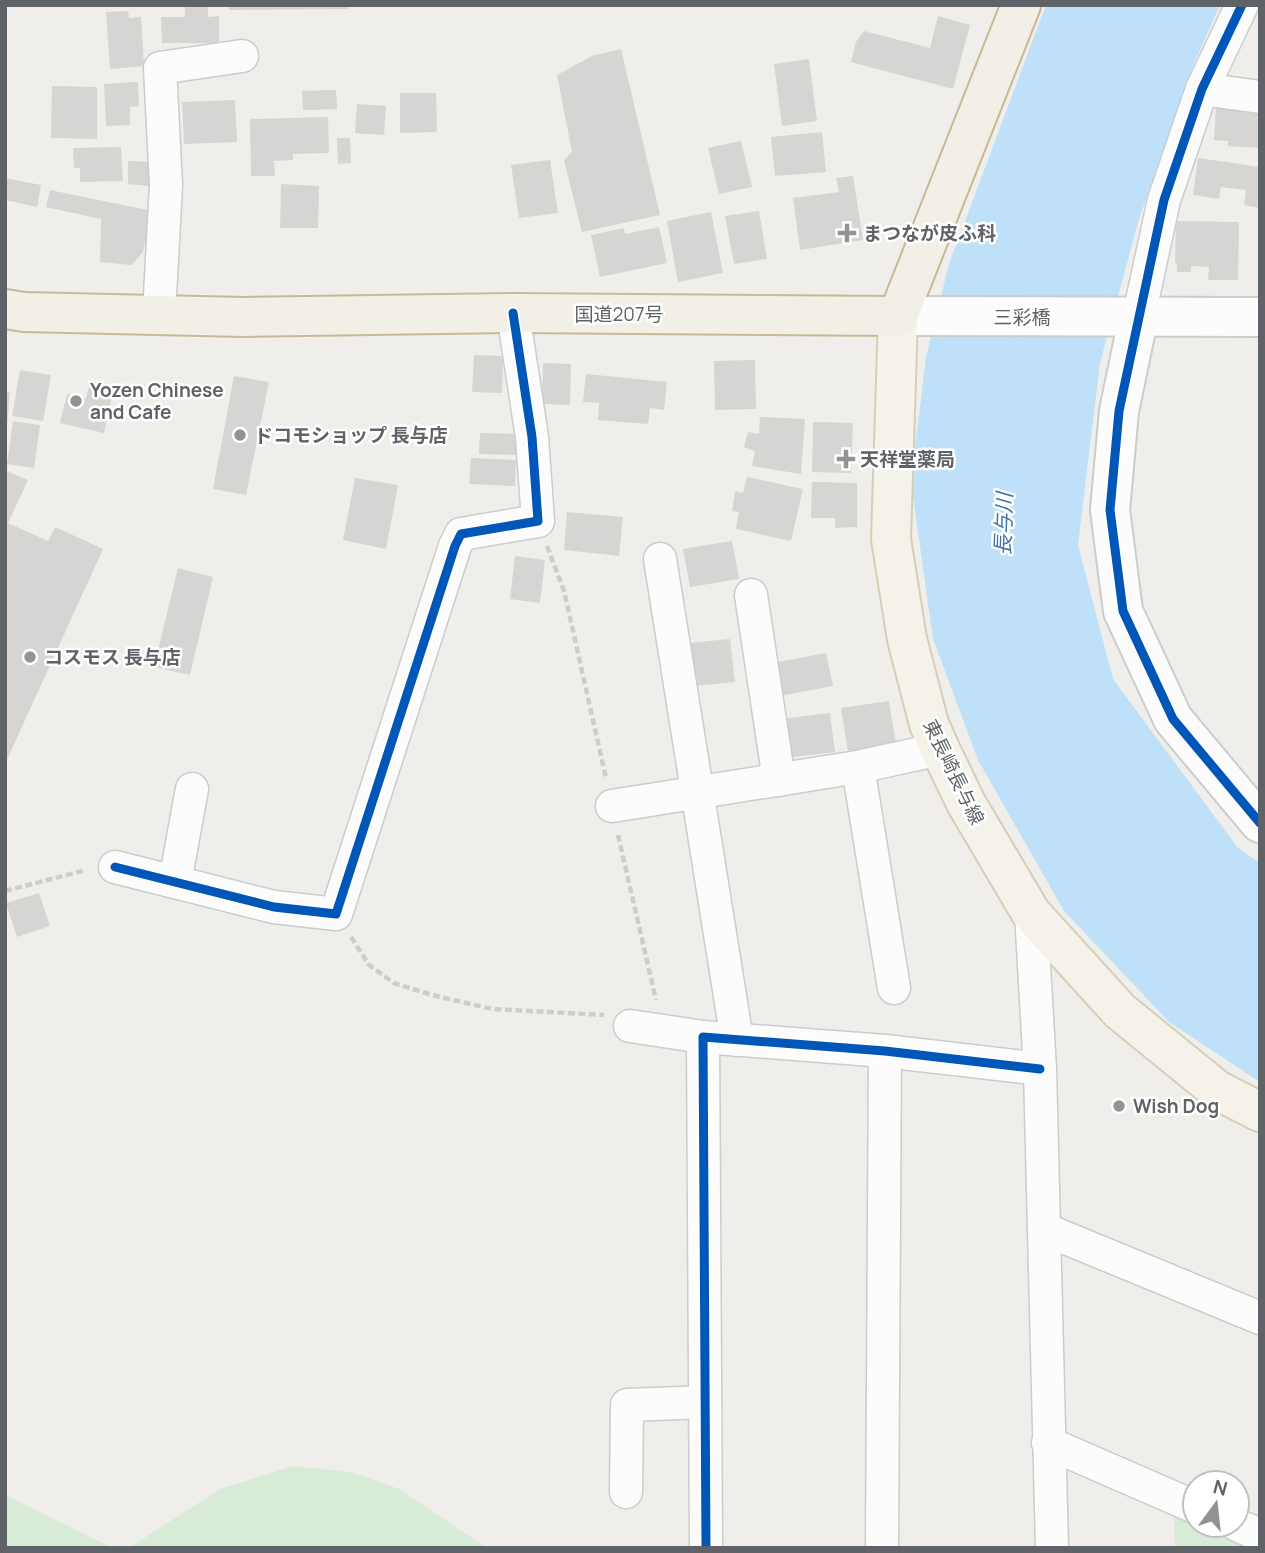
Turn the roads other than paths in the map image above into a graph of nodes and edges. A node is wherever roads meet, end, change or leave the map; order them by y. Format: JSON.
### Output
{"nodes":[{"id":1,"x":1021,"y":5,"type":"edge"},
{"id":2,"x":1242,"y":5,"type":"edge"},
{"id":3,"x":242,"y":56,"type":"dead end"},
{"id":4,"x":1202,"y":89,"type":"junction"},
{"id":5,"x":1260,"y":97,"type":"edge"},
{"id":6,"x":5,"y":309,"type":"edge"},
{"id":7,"x":513,"y":313,"type":"junction"},
{"id":8,"x":159,"y":314,"type":"junction"},
{"id":9,"x":910,"y":316,"type":"junction"},
{"id":10,"x":1131,"y":317,"type":"junction"},
{"id":11,"x":1260,"y":317,"type":"edge"},
{"id":12,"x":660,"y":559,"type":"dead end"},
{"id":13,"x":751,"y":595,"type":"dead end"},
{"id":14,"x":940,"y":749,"type":"junction"},
{"id":15,"x":858,"y":767,"type":"junction"},
{"id":16,"x":779,"y":780,"type":"junction"},
{"id":17,"x":192,"y":789,"type":"dead end"},
{"id":18,"x":698,"y":794,"type":"junction"},
{"id":19,"x":612,"y":806,"type":"dead end"},
{"id":20,"x":1260,"y":823,"type":"edge"},
{"id":21,"x":115,"y":867,"type":"road end"},
{"id":22,"x":174,"y":882,"type":"junction"},
{"id":23,"x":1031,"y":912,"type":"junction"},
{"id":24,"x":894,"y":988,"type":"dead end"},
{"id":25,"x":630,"y":1026,"type":"road end"},
{"id":26,"x":703,"y":1037,"type":"junction"},
{"id":27,"x":737,"y":1040,"type":"junction"},
{"id":28,"x":885,"y":1051,"type":"junction"},
{"id":29,"x":1040,"y":1069,"type":"junction"},
{"id":30,"x":1260,"y":1112,"type":"edge"},
{"id":31,"x":1044,"y":1229,"type":"junction"},
{"id":32,"x":1260,"y":1318,"type":"edge"},
{"id":33,"x":705,"y":1402,"type":"junction"},
{"id":34,"x":1048,"y":1443,"type":"junction"},
{"id":35,"x":626,"y":1492,"type":"dead end"},
{"id":36,"x":1181,"y":1501,"type":"edge"},
{"id":37,"x":706,"y":1548,"type":"edge"},
{"id":38,"x":882,"y":1548,"type":"edge"},
{"id":39,"x":1052,"y":1548,"type":"edge"}],
"edges":[{"from":1,"to":9,"type":"highway"},
{"from":2,"to":4,"type":"street"},
{"from":3,"to":8,"type":"street"},
{"from":4,"to":5,"type":"street"},
{"from":4,"to":10,"type":"street"},
{"from":6,"to":8,"type":"highway","name":"国道207号"},
{"from":7,"to":8,"type":"highway","name":"国道207号"},
{"from":7,"to":9,"type":"highway","name":"国道207号"},
{"from":7,"to":22,"type":"street"},
{"from":9,"to":10,"type":"street","name":"三彩橋"},
{"from":9,"to":14,"type":"main road","name":"東長崎長与線"},
{"from":10,"to":11,"type":"street","name":"三彩橋"},
{"from":10,"to":20,"type":"street"},
{"from":12,"to":18,"type":"street"},
{"from":13,"to":16,"type":"street"},
{"from":14,"to":15,"type":"street"},
{"from":14,"to":23,"type":"main road","name":"東長崎長与線"},
{"from":15,"to":16,"type":"street"},
{"from":15,"to":24,"type":"street"},
{"from":16,"to":18,"type":"street"},
{"from":17,"to":22,"type":"street"},
{"from":18,"to":19,"type":"street"},
{"from":18,"to":27,"type":"street"},
{"from":21,"to":22,"type":"street"},
{"from":23,"to":29,"type":"street"},
{"from":23,"to":30,"type":"main road","name":"東長崎長与線"},
{"from":25,"to":26,"type":"street"},
{"from":26,"to":27,"type":"street"},
{"from":26,"to":33,"type":"street"},
{"from":27,"to":28,"type":"street"},
{"from":28,"to":29,"type":"street"},
{"from":28,"to":38,"type":"street"},
{"from":29,"to":31,"type":"street"},
{"from":31,"to":32,"type":"street"},
{"from":31,"to":34,"type":"street"},
{"from":33,"to":35,"type":"street"},
{"from":33,"to":37,"type":"street"},
{"from":34,"to":36,"type":"street"},
{"from":34,"to":39,"type":"street"}]}
